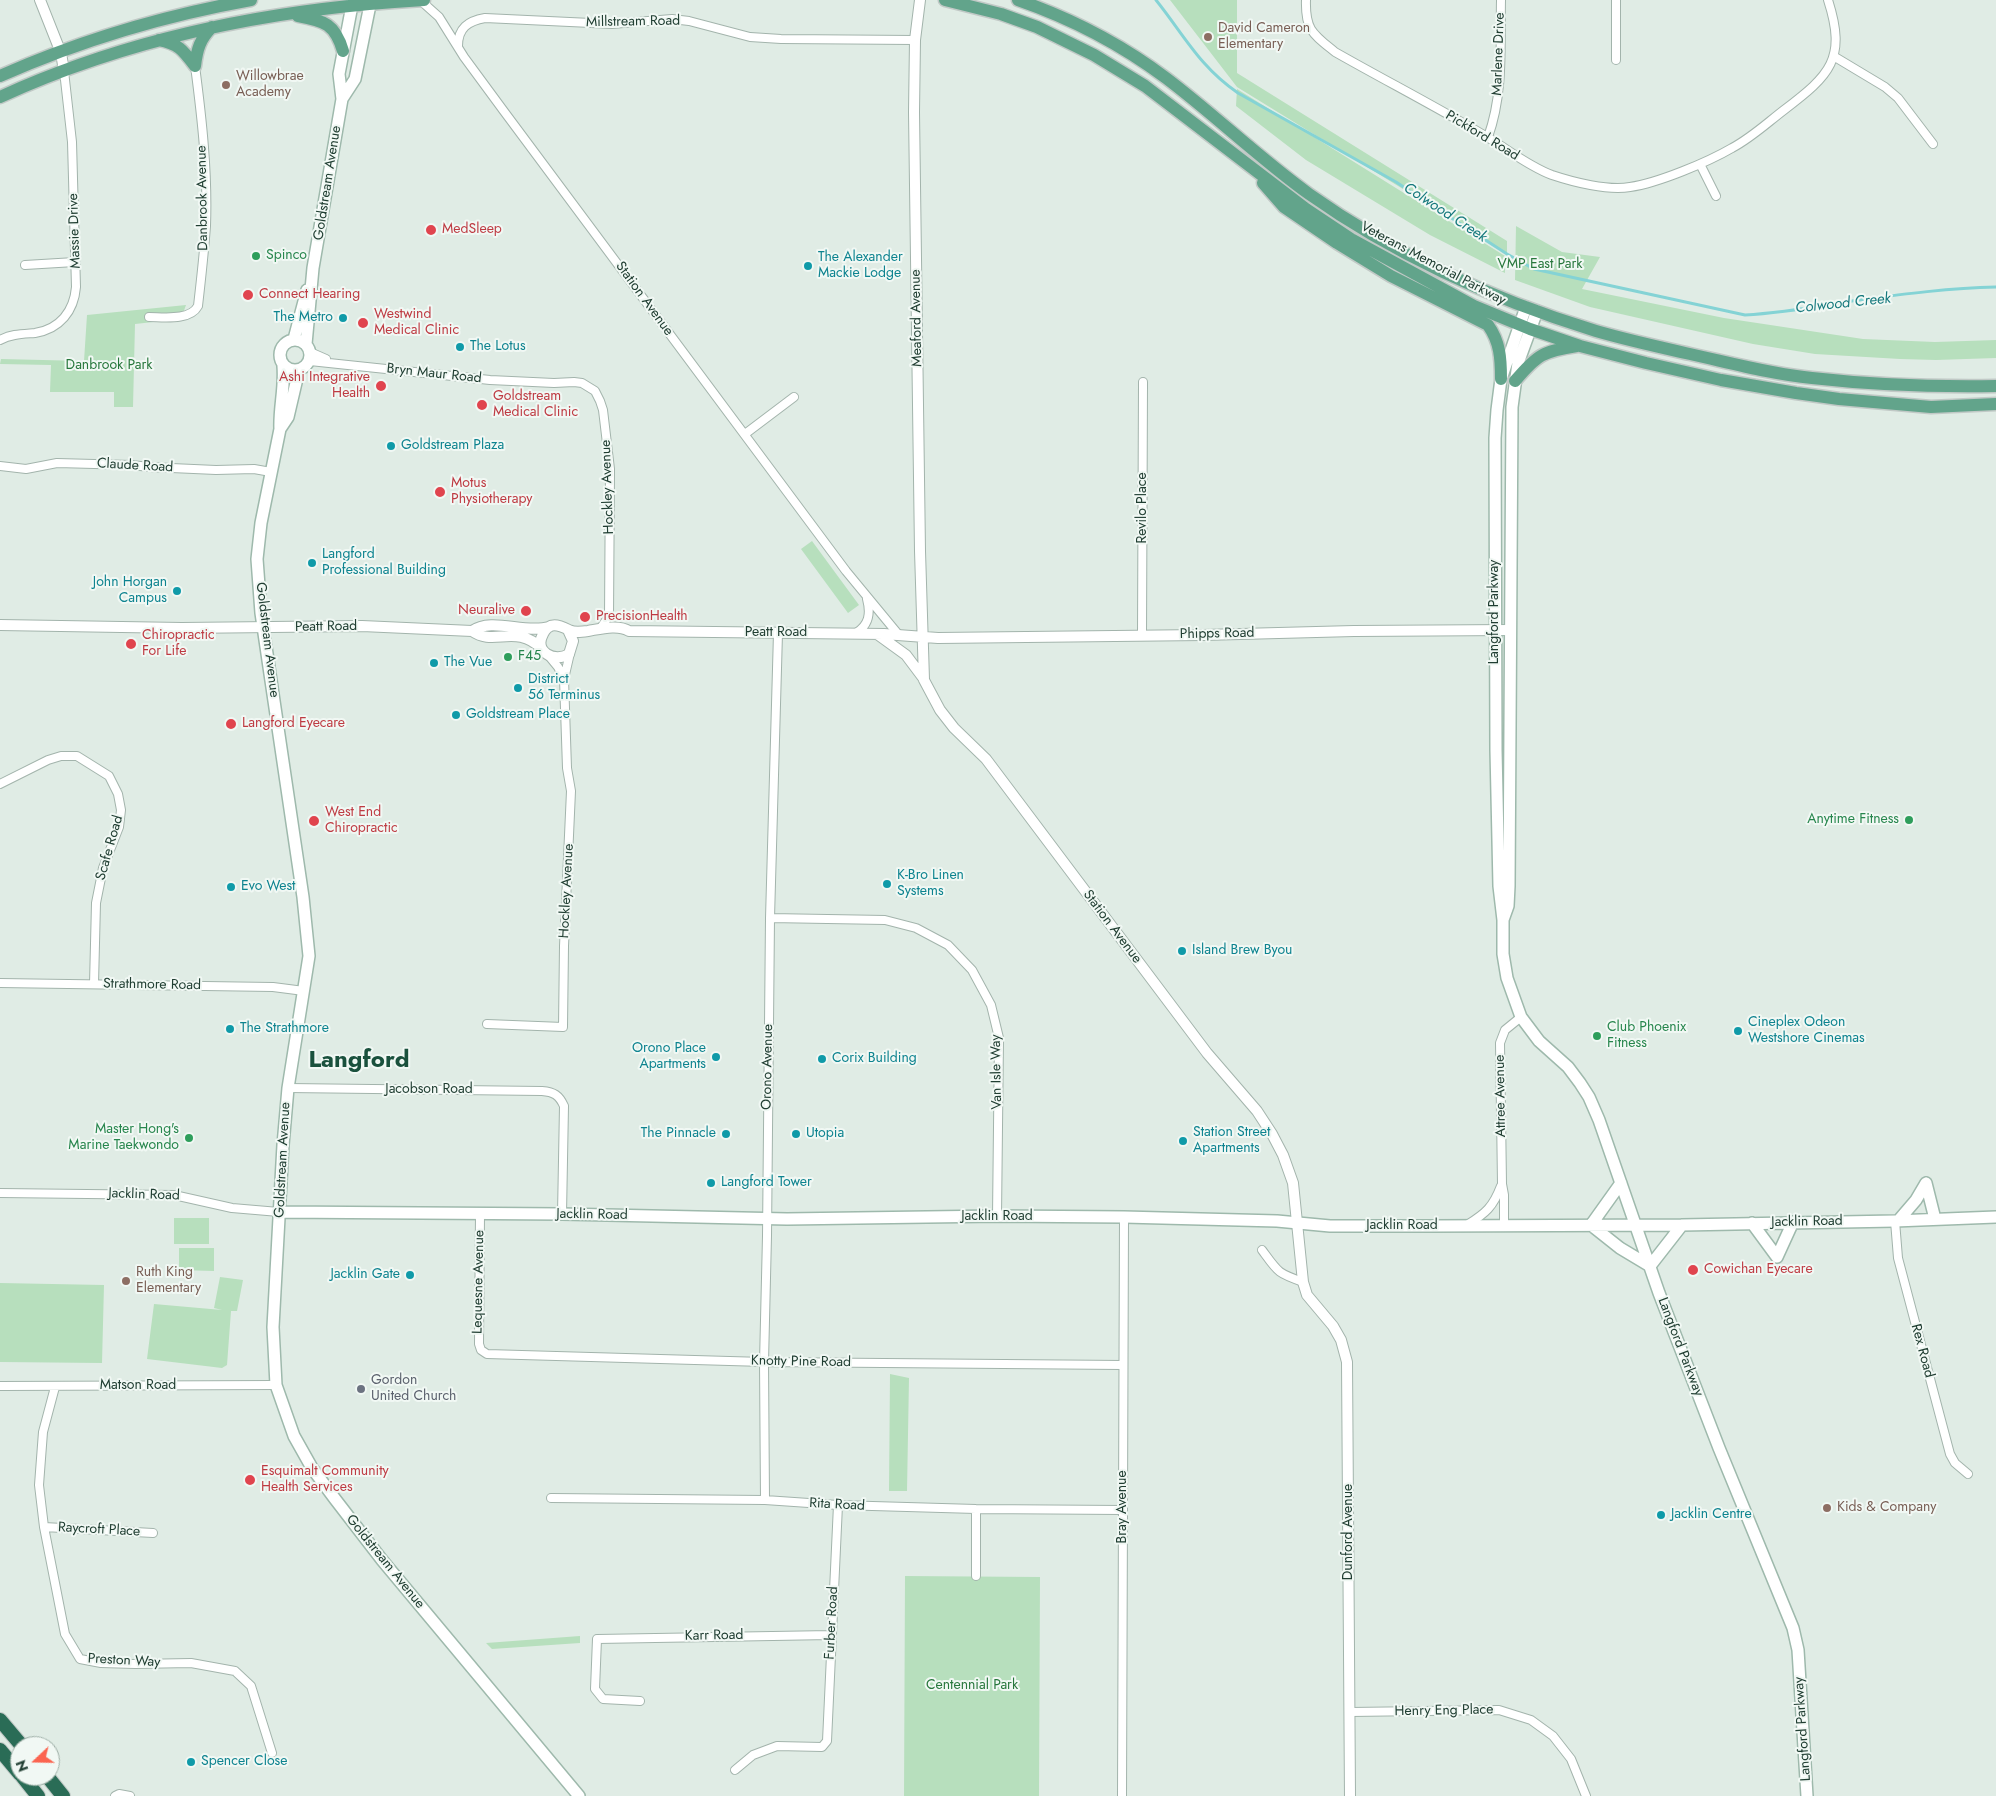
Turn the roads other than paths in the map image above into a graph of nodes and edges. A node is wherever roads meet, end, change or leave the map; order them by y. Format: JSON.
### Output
{"nodes":[{"id":1,"x":40,"y":0,"type":"edge"},
{"id":2,"x":251,"y":0,"type":"edge"},
{"id":3,"x":420,"y":0,"type":"edge"},
{"id":4,"x":424,"y":0,"type":"edge"},
{"id":5,"x":920,"y":0,"type":"edge"},
{"id":6,"x":945,"y":0,"type":"edge"},
{"id":7,"x":1018,"y":0,"type":"edge"},
{"id":8,"x":1306,"y":0,"type":"edge"},
{"id":9,"x":1501,"y":0,"type":"edge"},
{"id":10,"x":1616,"y":0,"type":"edge"},
{"id":11,"x":1828,"y":0,"type":"edge"},
{"id":12,"x":371,"y":2,"type":"edge"},
{"id":13,"x":352,"y":3,"type":"edge"},
{"id":14,"x":284,"y":14,"type":"junction"},
{"id":15,"x":212,"y":27,"type":"junction"},
{"id":16,"x":159,"y":40,"type":"junction"},
{"id":17,"x":915,"y":40,"type":"junction"},
{"id":18,"x":458,"y":48,"type":"junction"},
{"id":19,"x":343,"y":51,"type":"junction"},
{"id":20,"x":61,"y":52,"type":"junction"},
{"id":21,"x":1835,"y":57,"type":"junction"},
{"id":22,"x":1616,"y":60,"type":"dead end"},
{"id":23,"x":195,"y":66,"type":"junction"},
{"id":24,"x":64,"y":71,"type":"junction"},
{"id":25,"x":0,"y":76,"type":"edge"},
{"id":26,"x":0,"y":97,"type":"edge"},
{"id":27,"x":342,"y":98,"type":"junction"},
{"id":28,"x":1488,"y":137,"type":"junction"},
{"id":29,"x":1933,"y":144,"type":"dead end"},
{"id":30,"x":1243,"y":161,"type":"junction"},
{"id":31,"x":1700,"y":164,"type":"junction"},
{"id":32,"x":1716,"y":196,"type":"dead end"},
{"id":33,"x":75,"y":262,"type":"junction"},
{"id":34,"x":25,"y":265,"type":"dead end"},
{"id":35,"x":314,"y":268,"type":"junction"},
{"id":36,"x":1531,"y":309,"type":"junction"},
{"id":37,"x":149,"y":317,"type":"dead end"},
{"id":38,"x":1525,"y":327,"type":"junction"},
{"id":39,"x":294,"y":339,"type":"junction"},
{"id":40,"x":0,"y":340,"type":"edge"},
{"id":41,"x":1580,"y":346,"type":"junction"},
{"id":42,"x":309,"y":352,"type":"junction"},
{"id":43,"x":283,"y":366,"type":"junction"},
{"id":44,"x":299,"y":370,"type":"junction"},
{"id":45,"x":1501,"y":379,"type":"junction"},
{"id":46,"x":1515,"y":381,"type":"junction"},
{"id":47,"x":1143,"y":382,"type":"dead end"},
{"id":48,"x":1996,"y":386,"type":"edge"},
{"id":49,"x":595,"y":391,"type":"joint"},
{"id":50,"x":794,"y":397,"type":"dead end"},
{"id":51,"x":1996,"y":404,"type":"edge"},
{"id":52,"x":280,"y":430,"type":"junction"},
{"id":53,"x":745,"y":434,"type":"junction"},
{"id":54,"x":0,"y":466,"type":"edge"},
{"id":55,"x":271,"y":472,"type":"junction"},
{"id":56,"x":867,"y":599,"type":"junction"},
{"id":57,"x":609,"y":616,"type":"junction"},
{"id":58,"x":0,"y":625,"type":"edge"},
{"id":59,"x":264,"y":627,"type":"junction"},
{"id":60,"x":549,"y":627,"type":"junction"},
{"id":61,"x":619,"y":628,"type":"junction"},
{"id":62,"x":600,"y":629,"type":"junction"},
{"id":63,"x":472,"y":630,"type":"junction"},
{"id":64,"x":568,"y":630,"type":"junction"},
{"id":65,"x":1495,"y":630,"type":"junction"},
{"id":66,"x":1511,"y":630,"type":"junction"},
{"id":67,"x":629,"y":631,"type":"junction"},
{"id":68,"x":778,"y":633,"type":"junction"},
{"id":69,"x":856,"y":633,"type":"junction"},
{"id":70,"x":877,"y":634,"type":"junction"},
{"id":71,"x":898,"y":634,"type":"junction"},
{"id":72,"x":1142,"y":635,"type":"junction"},
{"id":73,"x":923,"y":636,"type":"junction"},
{"id":74,"x":571,"y":650,"type":"junction"},
{"id":75,"x":546,"y":652,"type":"junction"},
{"id":76,"x":564,"y":679,"type":"junction"},
{"id":77,"x":924,"y":680,"type":"junction"},
{"id":78,"x":0,"y":784,"type":"edge"},
{"id":79,"x":770,"y":918,"type":"junction"},
{"id":80,"x":1503,"y":920,"type":"junction"},
{"id":81,"x":0,"y":983,"type":"edge"},
{"id":82,"x":94,"y":984,"type":"junction"},
{"id":83,"x":304,"y":991,"type":"junction"},
{"id":84,"x":1521,"y":1017,"type":"junction"},
{"id":85,"x":487,"y":1024,"type":"dead end"},
{"id":86,"x":288,"y":1088,"type":"junction"},
{"id":87,"x":1621,"y":1183,"type":"junction"},
{"id":88,"x":1502,"y":1184,"type":"junction"},
{"id":89,"x":0,"y":1192,"type":"edge"},
{"id":90,"x":280,"y":1212,"type":"junction"},
{"id":91,"x":480,"y":1214,"type":"junction"},
{"id":92,"x":562,"y":1214,"type":"junction"},
{"id":93,"x":997,"y":1216,"type":"junction"},
{"id":94,"x":1996,"y":1217,"type":"edge"},
{"id":95,"x":1124,"y":1218,"type":"junction"},
{"id":96,"x":767,"y":1219,"type":"junction"},
{"id":97,"x":1935,"y":1219,"type":"junction"},
{"id":98,"x":1897,"y":1221,"type":"junction"},
{"id":99,"x":1793,"y":1222,"type":"junction"},
{"id":100,"x":1296,"y":1223,"type":"junction"},
{"id":101,"x":1752,"y":1223,"type":"junction"},
{"id":102,"x":1682,"y":1224,"type":"junction"},
{"id":103,"x":1591,"y":1225,"type":"junction"},
{"id":104,"x":1636,"y":1225,"type":"junction"},
{"id":105,"x":1466,"y":1226,"type":"junction"},
{"id":106,"x":1504,"y":1226,"type":"junction"},
{"id":107,"x":1262,"y":1250,"type":"dead end"},
{"id":108,"x":1650,"y":1266,"type":"junction"},
{"id":109,"x":1303,"y":1282,"type":"junction"},
{"id":110,"x":481,"y":1350,"type":"joint"},
{"id":111,"x":764,"y":1362,"type":"junction"},
{"id":112,"x":1123,"y":1365,"type":"junction"},
{"id":113,"x":276,"y":1385,"type":"junction"},
{"id":114,"x":0,"y":1386,"type":"edge"},
{"id":115,"x":56,"y":1387,"type":"junction"},
{"id":116,"x":1968,"y":1474,"type":"dead end"},
{"id":117,"x":551,"y":1498,"type":"dead end"},
{"id":118,"x":765,"y":1500,"type":"junction"},
{"id":119,"x":838,"y":1505,"type":"junction"},
{"id":120,"x":976,"y":1509,"type":"junction"},
{"id":121,"x":1123,"y":1510,"type":"junction"},
{"id":122,"x":44,"y":1526,"type":"junction"},
{"id":123,"x":153,"y":1533,"type":"dead end"},
{"id":124,"x":976,"y":1576,"type":"dead end"},
{"id":125,"x":831,"y":1634,"type":"junction"},
{"id":126,"x":640,"y":1701,"type":"dead end"},
{"id":127,"x":1350,"y":1712,"type":"junction"},
{"id":128,"x":0,"y":1720,"type":"edge"},
{"id":129,"x":14,"y":1736,"type":"edge"},
{"id":130,"x":0,"y":1750,"type":"edge"},
{"id":131,"x":272,"y":1753,"type":"dead end"},
{"id":132,"x":10,"y":1762,"type":"edge"},
{"id":133,"x":735,"y":1770,"type":"dead end"},
{"id":134,"x":30,"y":1786,"type":"edge"},
{"id":135,"x":55,"y":1786,"type":"edge"},
{"id":136,"x":38,"y":1796,"type":"edge"},
{"id":137,"x":63,"y":1796,"type":"edge"},
{"id":138,"x":115,"y":1796,"type":"edge"},
{"id":139,"x":130,"y":1796,"type":"edge"},
{"id":140,"x":578,"y":1796,"type":"edge"},
{"id":141,"x":1122,"y":1796,"type":"edge"},
{"id":142,"x":1350,"y":1796,"type":"edge"},
{"id":143,"x":1586,"y":1796,"type":"edge"},
{"id":144,"x":1807,"y":1796,"type":"edge"}],
"edges":[{"from":1,"to":20,"type":"street"},
{"from":2,"to":20,"type":"main road"},
{"from":3,"to":4,"type":"main road"},
{"from":3,"to":12,"type":"main road"},
{"from":3,"to":18,"type":"street","name":"Station Avenue"},
{"from":5,"to":17,"type":"street","name":"Meaford Avenue"},
{"from":6,"to":30,"type":"main road","name":"Veterans Memorial Parkway"},
{"from":7,"to":36,"type":"main road","name":"Veterans Memorial Parkway"},
{"from":8,"to":28,"type":"street","name":"Pickford Road"},
{"from":9,"to":28,"type":"street","name":"Marlene Drive"},
{"from":10,"to":22,"type":"street"},
{"from":11,"to":21,"type":"street"},
{"from":12,"to":13,"type":"main road"},
{"from":12,"to":27,"type":"main road","name":"Goldstream Avenue"},
{"from":13,"to":14,"type":"main road"},
{"from":13,"to":19,"type":"main road","name":"Goldstream Avenue"},
{"from":14,"to":15,"type":"main road"},
{"from":14,"to":19,"type":"main road"},
{"from":15,"to":16,"type":"main road"},
{"from":15,"to":23,"type":"main road"},
{"from":16,"to":23,"type":"main road"},
{"from":16,"to":24,"type":"main road"},
{"from":17,"to":18,"type":"street","name":"Millstream Road"},
{"from":17,"to":73,"type":"street","name":"Meaford Avenue"},
{"from":18,"to":53,"type":"street","name":"Station Avenue"},
{"from":19,"to":27,"type":"main road","name":"Goldstream Avenue"},
{"from":20,"to":24,"type":"street"},
{"from":20,"to":25,"type":"main road"},
{"from":21,"to":29,"type":"street"},
{"from":21,"to":31,"type":"street","name":"Pickford Road"},
{"from":23,"to":37,"type":"street","name":"Danbrook Avenue"},
{"from":24,"to":26,"type":"main road"},
{"from":24,"to":33,"type":"street","name":"Massie Drive"},
{"from":27,"to":35,"type":"main road","name":"Goldstream Avenue"},
{"from":28,"to":31,"type":"street","name":"Pickford Road"},
{"from":30,"to":38,"type":"main road","name":"Veterans Memorial Parkway"},
{"from":30,"to":45,"type":"main road"},
{"from":31,"to":32,"type":"street"},
{"from":33,"to":34,"type":"street"},
{"from":33,"to":40,"type":"street","name":"Massie Drive"},
{"from":35,"to":39,"type":"main road","name":"Goldstream Avenue"},
{"from":35,"to":42,"type":"main road","name":"Goldstream Avenue"},
{"from":36,"to":38,"type":"main road","name":"Langford Parkway"},
{"from":36,"to":48,"type":"main road","name":"Veterans Memorial Parkway"},
{"from":38,"to":41,"type":"main road","name":"Veterans Memorial Parkway"},
{"from":38,"to":45,"type":"main road","name":"Langford Parkway"},
{"from":38,"to":46,"type":"main road","name":"Langford Parkway"},
{"from":39,"to":42,"type":"main road"},
{"from":39,"to":43,"type":"main road"},
{"from":41,"to":46,"type":"main road"},
{"from":41,"to":51,"type":"main road","name":"Veterans Memorial Parkway"},
{"from":42,"to":44,"type":"main road"},
{"from":42,"to":49,"type":"street","name":"Bryn Maur Road"},
{"from":43,"to":44,"type":"main road"},
{"from":43,"to":52,"type":"main road","name":"Goldstream Avenue"},
{"from":44,"to":52,"type":"main road","name":"Goldstream Avenue"},
{"from":45,"to":65,"type":"main road","name":"Langford Parkway"},
{"from":46,"to":66,"type":"main road","name":"Langford Parkway"},
{"from":47,"to":72,"type":"street","name":"Revilo Place"},
{"from":49,"to":57,"type":"street","name":"Hockley Avenue"},
{"from":50,"to":53,"type":"street"},
{"from":52,"to":55,"type":"main road","name":"Goldstream Avenue"},
{"from":53,"to":56,"type":"street","name":"Station Avenue"},
{"from":54,"to":55,"type":"street","name":"Claude Road"},
{"from":55,"to":59,"type":"main road","name":"Goldstream Avenue"},
{"from":56,"to":69,"type":"street"},
{"from":56,"to":71,"type":"street","name":"Station Avenue"},
{"from":57,"to":61,"type":"street"},
{"from":57,"to":62,"type":"street"},
{"from":58,"to":59,"type":"street","name":"Peatt Road"},
{"from":59,"to":63,"type":"street","name":"Peatt Road"},
{"from":59,"to":83,"type":"main road","name":"Goldstream Avenue"},
{"from":60,"to":63,"type":"street","name":"Peatt Road"},
{"from":60,"to":64,"type":"street","name":"Peatt Road"},
{"from":60,"to":75,"type":"street"},
{"from":61,"to":62,"type":"street","name":"Peatt Road"},
{"from":61,"to":67,"type":"street","name":"Peatt Road"},
{"from":62,"to":64,"type":"street","name":"Peatt Road"},
{"from":63,"to":75,"type":"street","name":"Peatt Road"},
{"from":64,"to":74,"type":"street"},
{"from":65,"to":66,"type":"street","name":"Phipps Road"},
{"from":65,"to":72,"type":"street","name":"Phipps Road"},
{"from":65,"to":80,"type":"main road","name":"Langford Parkway"},
{"from":66,"to":80,"type":"main road","name":"Langford Parkway"},
{"from":67,"to":68,"type":"street","name":"Peatt Road"},
{"from":67,"to":74,"type":"street","name":"Peatt Road"},
{"from":68,"to":69,"type":"street","name":"Peatt Road"},
{"from":68,"to":79,"type":"street","name":"Orono Avenue"},
{"from":69,"to":70,"type":"street","name":"Peatt Road"},
{"from":70,"to":71,"type":"street","name":"Peatt Road"},
{"from":70,"to":77,"type":"street"},
{"from":71,"to":73,"type":"street","name":"Peatt Road"},
{"from":72,"to":73,"type":"street","name":"Phipps Road"},
{"from":73,"to":77,"type":"street","name":"Station Avenue"},
{"from":74,"to":75,"type":"street","name":"Peatt Road"},
{"from":74,"to":76,"type":"street","name":"Hockley Avenue"},
{"from":75,"to":76,"type":"street"},
{"from":76,"to":85,"type":"street","name":"Hockley Avenue"},
{"from":77,"to":100,"type":"street","name":"Station Avenue"},
{"from":78,"to":82,"type":"street","name":"Scafe Road"},
{"from":79,"to":93,"type":"street","name":"Van Isle Way"},
{"from":79,"to":96,"type":"street","name":"Orono Avenue"},
{"from":80,"to":84,"type":"main road","name":"Langford Parkway"},
{"from":81,"to":82,"type":"street","name":"Strathmore Road"},
{"from":82,"to":83,"type":"street","name":"Strathmore Road"},
{"from":83,"to":86,"type":"main road","name":"Goldstream Avenue"},
{"from":84,"to":87,"type":"main road","name":"Langford Parkway"},
{"from":84,"to":88,"type":"street","name":"Attree Avenue"},
{"from":86,"to":90,"type":"main road","name":"Goldstream Avenue"},
{"from":86,"to":92,"type":"street","name":"Jacobson Road"},
{"from":87,"to":103,"type":"main road"},
{"from":87,"to":104,"type":"main road","name":"Langford Parkway"},
{"from":88,"to":105,"type":"street","name":"Attree Avenue"},
{"from":88,"to":106,"type":"street","name":"Attree Avenue"},
{"from":89,"to":90,"type":"street","name":"Jacklin Road"},
{"from":90,"to":91,"type":"main road","name":"Jacklin Road"},
{"from":90,"to":113,"type":"main road","name":"Goldstream Avenue"},
{"from":91,"to":92,"type":"main road","name":"Jacklin Road"},
{"from":91,"to":110,"type":"street","name":"Lequesne Avenue"},
{"from":92,"to":96,"type":"main road","name":"Jacklin Road"},
{"from":93,"to":95,"type":"main road","name":"Jacklin Road"},
{"from":93,"to":96,"type":"main road","name":"Jacklin Road"},
{"from":94,"to":97,"type":"main road","name":"Jacklin Road"},
{"from":95,"to":100,"type":"main road","name":"Jacklin Road"},
{"from":95,"to":112,"type":"street","name":"Bray Avenue"},
{"from":96,"to":111,"type":"street","name":"Orono Avenue"},
{"from":97,"to":98,"type":"main road","name":"Jacklin Road"},
{"from":97,"to":98,"type":"main road"},
{"from":98,"to":99,"type":"main road","name":"Jacklin Road"},
{"from":98,"to":116,"type":"street","name":"Rex Road"},
{"from":99,"to":101,"type":"main road","name":"Jacklin Road"},
{"from":99,"to":101,"type":"main road"},
{"from":100,"to":105,"type":"main road","name":"Jacklin Road"},
{"from":100,"to":109,"type":"street","name":"Dunford Avenue"},
{"from":101,"to":102,"type":"main road","name":"Jacklin Road"},
{"from":102,"to":104,"type":"main road","name":"Jacklin Road"},
{"from":102,"to":108,"type":"main road"},
{"from":103,"to":104,"type":"main road","name":"Jacklin Road"},
{"from":103,"to":106,"type":"main road","name":"Jacklin Road"},
{"from":103,"to":108,"type":"main road"},
{"from":104,"to":108,"type":"main road","name":"Langford Parkway"},
{"from":105,"to":106,"type":"main road","name":"Jacklin Road"},
{"from":107,"to":109,"type":"street"},
{"from":108,"to":144,"type":"main road","name":"Langford Parkway"},
{"from":109,"to":127,"type":"street","name":"Dunford Avenue"},
{"from":110,"to":111,"type":"street","name":"Knotty Pine Road"},
{"from":111,"to":112,"type":"street","name":"Knotty Pine Road"},
{"from":111,"to":118,"type":"street","name":"Orono Avenue"},
{"from":112,"to":121,"type":"street","name":"Bray Avenue"},
{"from":113,"to":115,"type":"street","name":"Matson Road"},
{"from":113,"to":140,"type":"main road","name":"Goldstream Avenue"},
{"from":114,"to":115,"type":"street","name":"Matson Road"},
{"from":115,"to":122,"type":"street","name":"Preston Way"},
{"from":117,"to":118,"type":"street","name":"Rita Road"},
{"from":118,"to":119,"type":"street","name":"Rita Road"},
{"from":119,"to":120,"type":"street","name":"Rita Road"},
{"from":119,"to":125,"type":"street","name":"Furber Road"},
{"from":120,"to":121,"type":"street","name":"Rita Road"},
{"from":120,"to":124,"type":"street"},
{"from":121,"to":141,"type":"street","name":"Bray Avenue"},
{"from":122,"to":123,"type":"street","name":"Raycroft Place"},
{"from":122,"to":131,"type":"street","name":"Preston Way"},
{"from":125,"to":126,"type":"street","name":"Karr Road"},
{"from":125,"to":133,"type":"street","name":"Furber Road"},
{"from":127,"to":142,"type":"street","name":"Dunford Avenue"},
{"from":127,"to":143,"type":"street","name":"Henry Eng Place"},
{"from":128,"to":129,"type":"highway"},
{"from":130,"to":132,"type":"highway"},
{"from":134,"to":136,"type":"highway"},
{"from":135,"to":137,"type":"highway"},
{"from":138,"to":139,"type":"street"}]}
